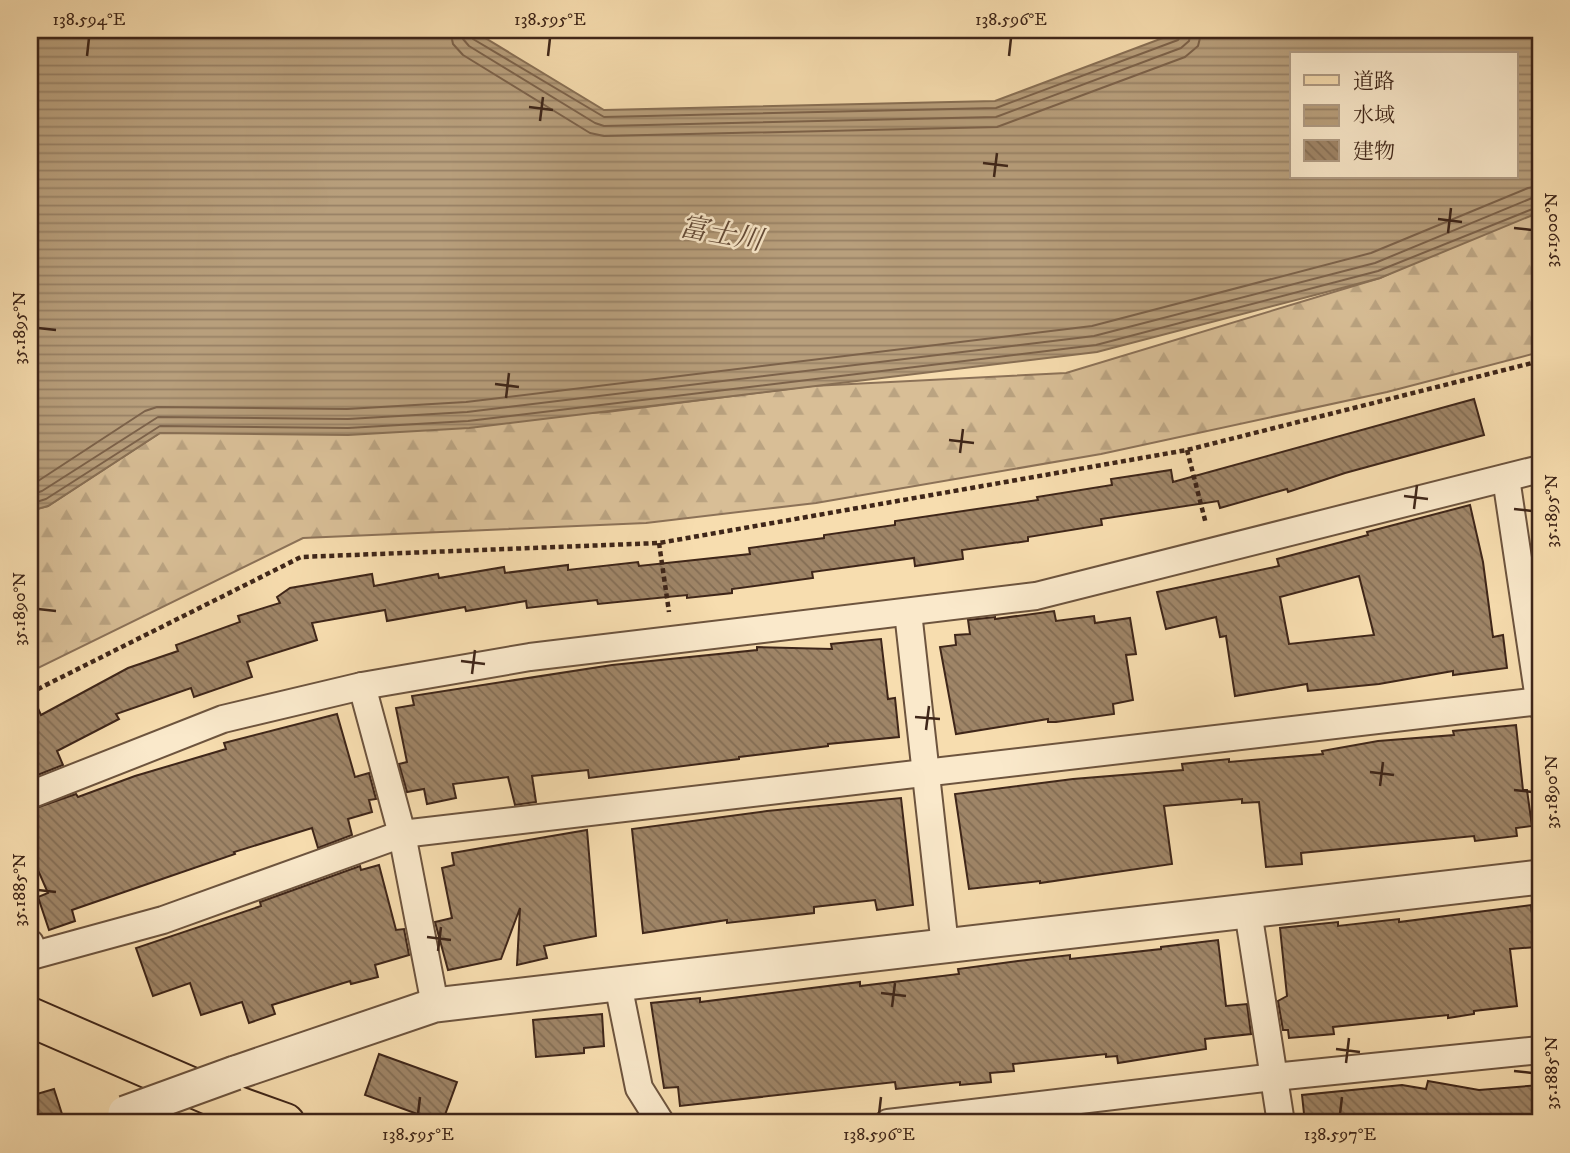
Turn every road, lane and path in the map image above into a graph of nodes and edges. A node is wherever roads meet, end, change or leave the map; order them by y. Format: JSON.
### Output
{"nodes":[{"id":1,"x":1540,"y":357,"type":"edge"},
{"id":2,"x":1187,"y":450,"type":"junction"},
{"id":3,"x":1540,"y":469,"type":"edge"},
{"id":4,"x":1506,"y":478,"type":"junction"},
{"id":5,"x":659,"y":544,"type":"junction"},
{"id":6,"x":1213,"y":552,"type":"junction"},
{"id":7,"x":908,"y":612,"type":"junction"},
{"id":8,"x":673,"y":640,"type":"junction"},
{"id":9,"x":362,"y":686,"type":"junction"},
{"id":10,"x":30,"y":693,"type":"edge"},
{"id":11,"x":1540,"y":703,"type":"edge"},
{"id":12,"x":927,"y":772,"type":"junction"},
{"id":13,"x":30,"y":795,"type":"edge"},
{"id":14,"x":401,"y":834,"type":"junction"},
{"id":15,"x":1540,"y":877,"type":"edge"},
{"id":16,"x":1248,"y":911,"type":"junction"},
{"id":17,"x":30,"y":943,"type":"edge"},
{"id":18,"x":945,"y":946,"type":"junction"},
{"id":19,"x":618,"y":984,"type":"junction"},
{"id":20,"x":435,"y":1005,"type":"junction"},
{"id":21,"x":30,"y":1017,"type":"edge"},
{"id":22,"x":1540,"y":1050,"type":"edge"},
{"id":23,"x":1273,"y":1077,"type":"junction"},
{"id":24,"x":115,"y":1118,"type":"edge"},
{"id":25,"x":285,"y":1123,"type":"edge"},
{"id":26,"x":661,"y":1123,"type":"edge"},
{"id":27,"x":888,"y":1123,"type":"edge"},
{"id":28,"x":1281,"y":1123,"type":"edge"}],
"edges":[{"from":1,"to":2,"type":"path"},
{"from":2,"to":5,"type":"path"},
{"from":2,"to":6,"type":"path"},
{"from":3,"to":4,"type":"street"},
{"from":4,"to":6,"type":"street"},
{"from":4,"to":11,"type":"street"},
{"from":5,"to":8,"type":"path"},
{"from":5,"to":10,"type":"path"},
{"from":6,"to":7,"type":"street"},
{"from":7,"to":8,"type":"street"},
{"from":7,"to":12,"type":"street"},
{"from":8,"to":9,"type":"street"},
{"from":9,"to":13,"type":"street"},
{"from":9,"to":14,"type":"street"},
{"from":11,"to":12,"type":"street"},
{"from":12,"to":14,"type":"street"},
{"from":12,"to":18,"type":"street"},
{"from":14,"to":17,"type":"street"},
{"from":14,"to":20,"type":"street"},
{"from":15,"to":16,"type":"street"},
{"from":16,"to":18,"type":"street"},
{"from":16,"to":23,"type":"street"},
{"from":18,"to":19,"type":"street"},
{"from":19,"to":20,"type":"street"},
{"from":19,"to":26,"type":"street"},
{"from":20,"to":24,"type":"street","bridge":true},
{"from":21,"to":25,"type":"main road"},
{"from":22,"to":23,"type":"street"},
{"from":23,"to":27,"type":"street"},
{"from":23,"to":28,"type":"street"}]}
